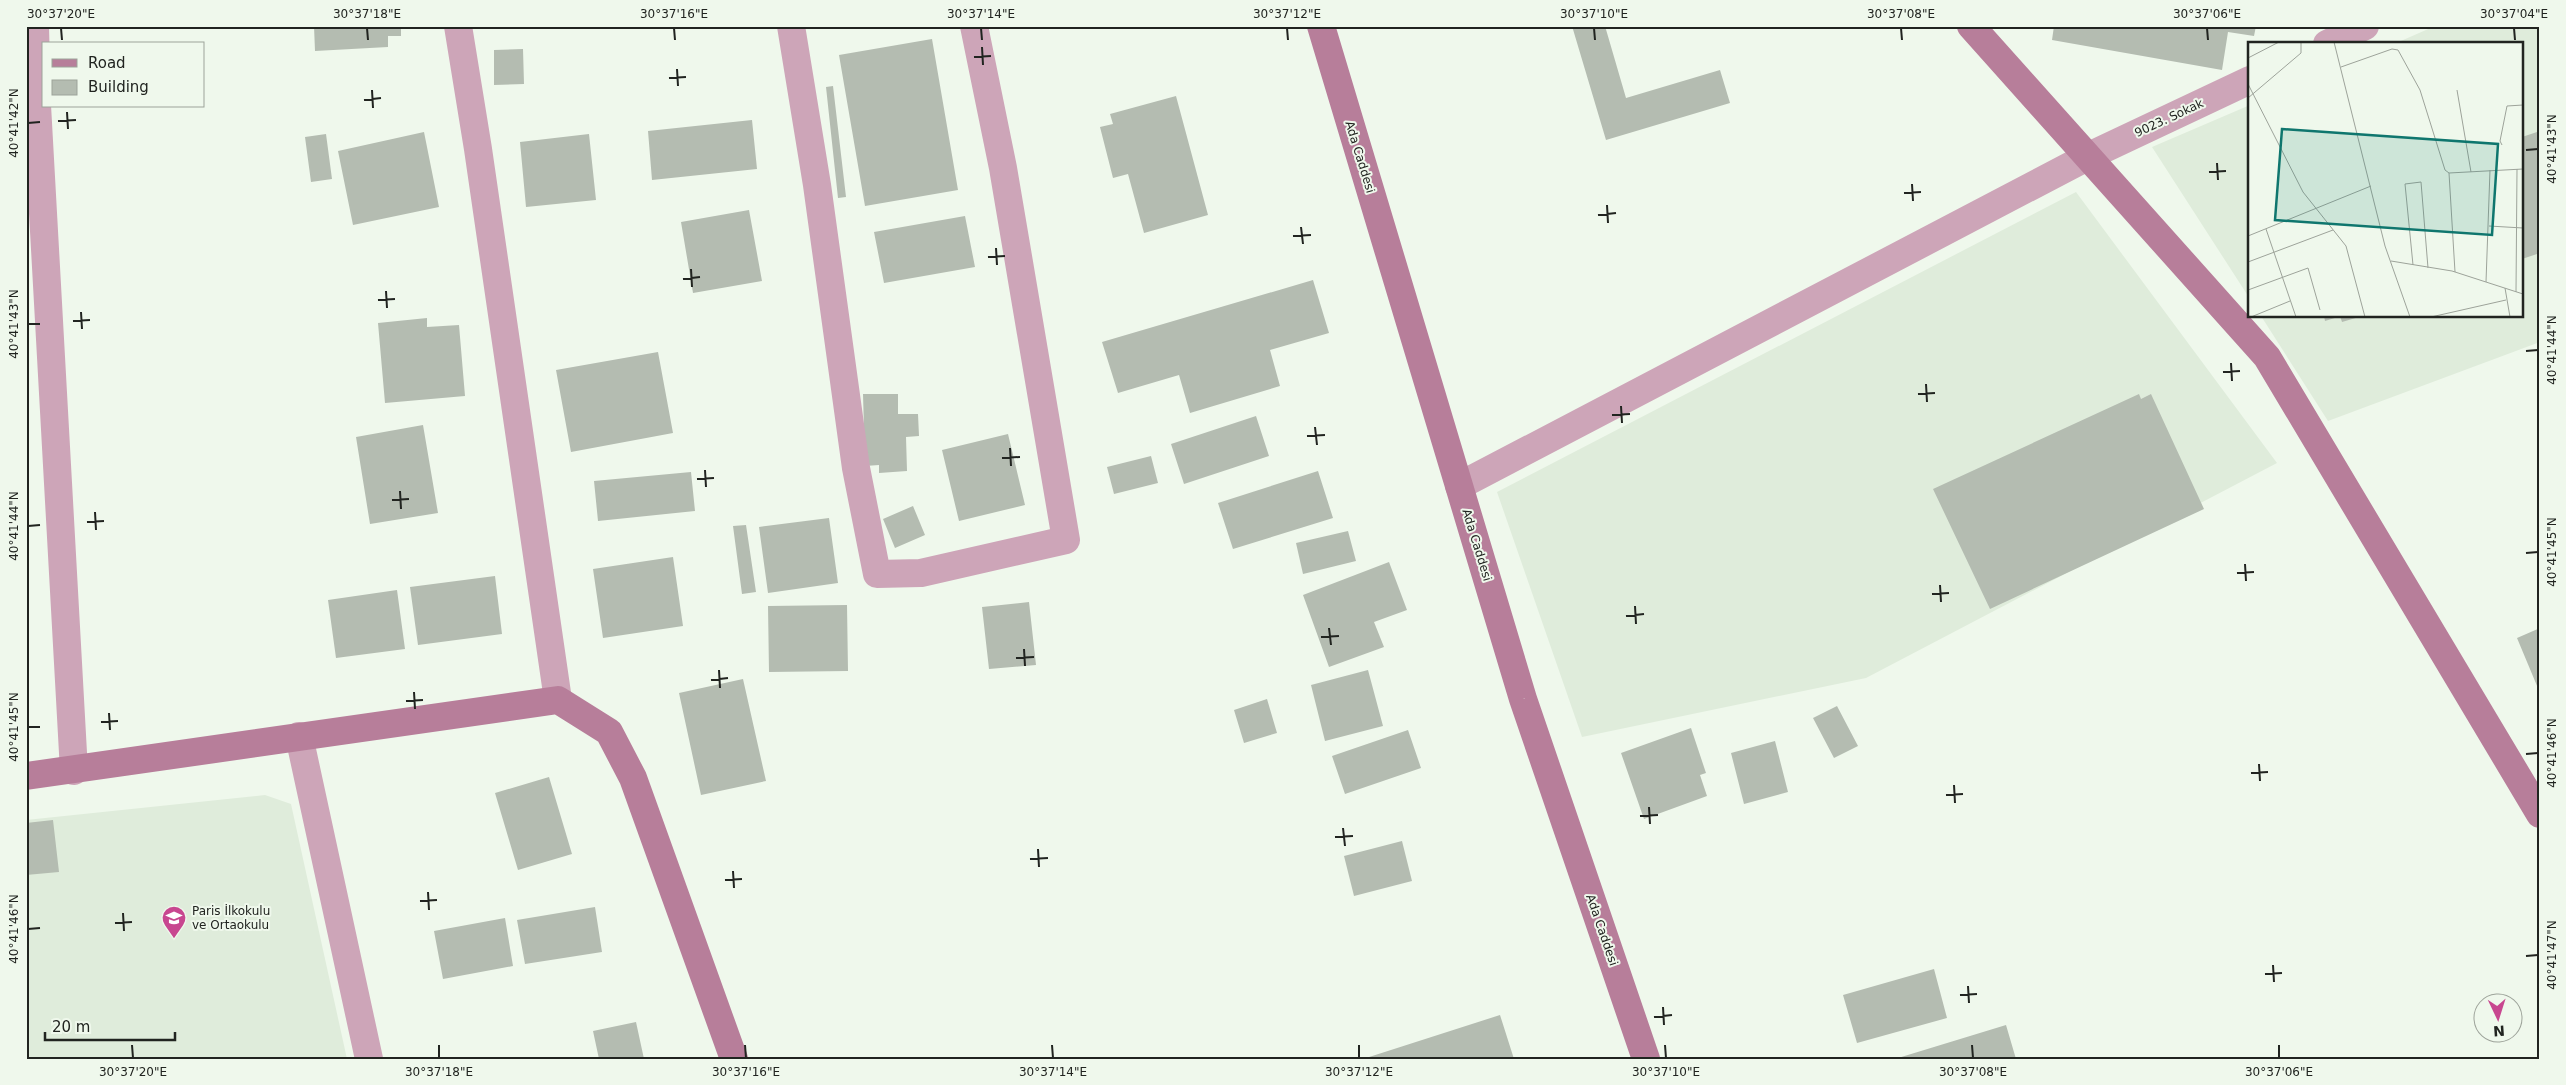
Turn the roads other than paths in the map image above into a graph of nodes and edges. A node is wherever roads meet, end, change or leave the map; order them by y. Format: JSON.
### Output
{"nodes":[{"id":1,"x":36,"y":26,"type":"edge"},
{"id":2,"x":458,"y":26,"type":"edge"},
{"id":3,"x":791,"y":26,"type":"edge"},
{"id":4,"x":974,"y":26,"type":"edge"},
{"id":5,"x":1321,"y":26,"type":"edge"},
{"id":6,"x":1971,"y":26,"type":"edge"},
{"id":7,"x":2365,"y":26,"type":"edge"},
{"id":8,"x":2331,"y":42,"type":"edge"},
{"id":9,"x":2248,"y":81,"type":"edge"},
{"id":10,"x":32,"y":105,"type":"edge"},
{"id":11,"x":2088,"y":156,"type":"junction"},
{"id":12,"x":1459,"y":486,"type":"junction"},
{"id":13,"x":558,"y":700,"type":"junction"},
{"id":14,"x":299,"y":736,"type":"junction"},
{"id":15,"x":74,"y":771,"type":"junction"},
{"id":16,"x":26,"y":776,"type":"edge"},
{"id":17,"x":2540,"y":814,"type":"edge"},
{"id":18,"x":369,"y":1059,"type":"edge"},
{"id":19,"x":734,"y":1059,"type":"edge"},
{"id":20,"x":1646,"y":1059,"type":"edge"}],
"edges":[{"from":1,"to":10,"type":"street"},
{"from":2,"to":13,"type":"street"},
{"from":3,"to":4,"type":"street"},
{"from":5,"to":12,"type":"main road","name":"Ada Caddesi"},
{"from":6,"to":11,"type":"main road"},
{"from":7,"to":8,"type":"street"},
{"from":9,"to":11,"type":"street","name":"9023. Sokak"},
{"from":10,"to":15,"type":"street"},
{"from":11,"to":12,"type":"street","name":"9023. Sokak"},
{"from":11,"to":17,"type":"main road"},
{"from":12,"to":20,"type":"main road","name":"Ada Caddesi"},
{"from":13,"to":14,"type":"main road"},
{"from":13,"to":19,"type":"main road"},
{"from":14,"to":15,"type":"main road"},
{"from":14,"to":18,"type":"street"},
{"from":15,"to":16,"type":"main road"}]}
